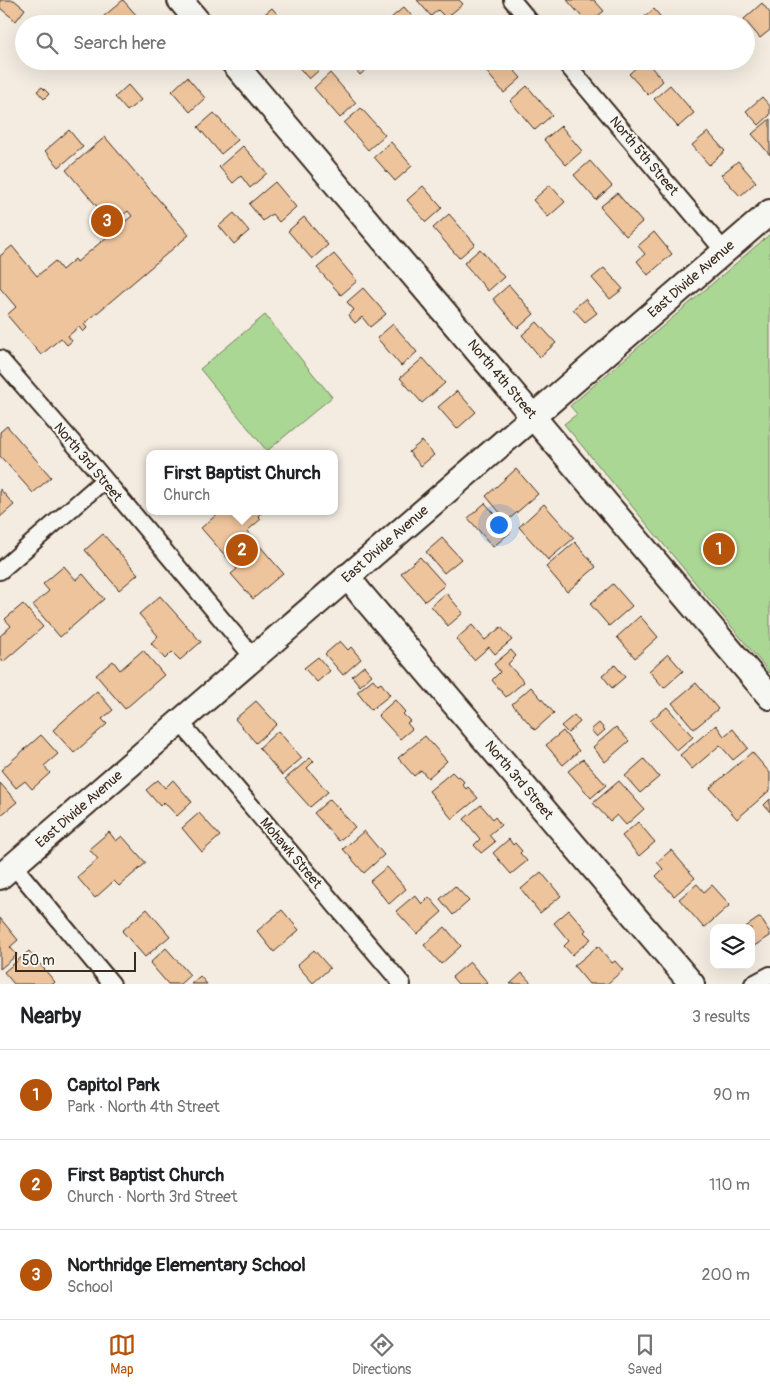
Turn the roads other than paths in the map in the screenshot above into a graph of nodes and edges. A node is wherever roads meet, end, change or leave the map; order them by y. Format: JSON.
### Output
{"nodes":[{"id":1,"x":180,"y":0,"type":"edge"},
{"id":2,"x":512,"y":0,"type":"edge"},
{"id":3,"x":192,"y":15,"type":"edge"},
{"id":4,"x":524,"y":15,"type":"edge"},
{"id":5,"x":240,"y":70,"type":"edge"},
{"id":6,"x":572,"y":70,"type":"edge"},
{"id":7,"x":770,"y":212,"type":"edge"},
{"id":8,"x":724,"y":251,"type":"junction"},
{"id":9,"x":0,"y":359,"type":"edge"},
{"id":10,"x":533,"y":416,"type":"junction"},
{"id":11,"x":104,"y":480,"type":"junction"},
{"id":12,"x":0,"y":571,"type":"edge"},
{"id":13,"x":347,"y":576,"type":"junction"},
{"id":14,"x":254,"y":658,"type":"junction"},
{"id":15,"x":770,"y":697,"type":"edge"},
{"id":16,"x":180,"y":722,"type":"junction"},
{"id":17,"x":7,"y":871,"type":"edge"},
{"id":18,"x":770,"y":974,"type":"edge"},
{"id":19,"x":112,"y":984,"type":"edge"},
{"id":20,"x":402,"y":984,"type":"edge"},
{"id":21,"x":692,"y":984,"type":"edge"},
{"id":22,"x":753,"y":984,"type":"edge"}],
"edges":[{"from":1,"to":3,"type":"street"},
{"from":2,"to":4,"type":"street"},
{"from":5,"to":10,"type":"street","name":"North 4th Street"},
{"from":6,"to":8,"type":"street","name":"North 5th Street"},
{"from":7,"to":8,"type":"street","name":"East Divide Avenue"},
{"from":8,"to":10,"type":"street","name":"East Divide Avenue"},
{"from":9,"to":11,"type":"street","name":"North 3rd Street"},
{"from":10,"to":13,"type":"street","name":"East Divide Avenue"},
{"from":10,"to":15,"type":"street","name":"North 4th Street"},
{"from":11,"to":12,"type":"street"},
{"from":11,"to":14,"type":"street","name":"North 3rd Street"},
{"from":13,"to":14,"type":"street","name":"East Divide Avenue"},
{"from":13,"to":21,"type":"street","name":"North 3rd Street"},
{"from":14,"to":16,"type":"street","name":"East Divide Avenue"},
{"from":16,"to":17,"type":"street","name":"East Divide Avenue"},
{"from":16,"to":20,"type":"street","name":"Mohawk Street"},
{"from":17,"to":19,"type":"street"},
{"from":18,"to":22,"type":"street"}]}
